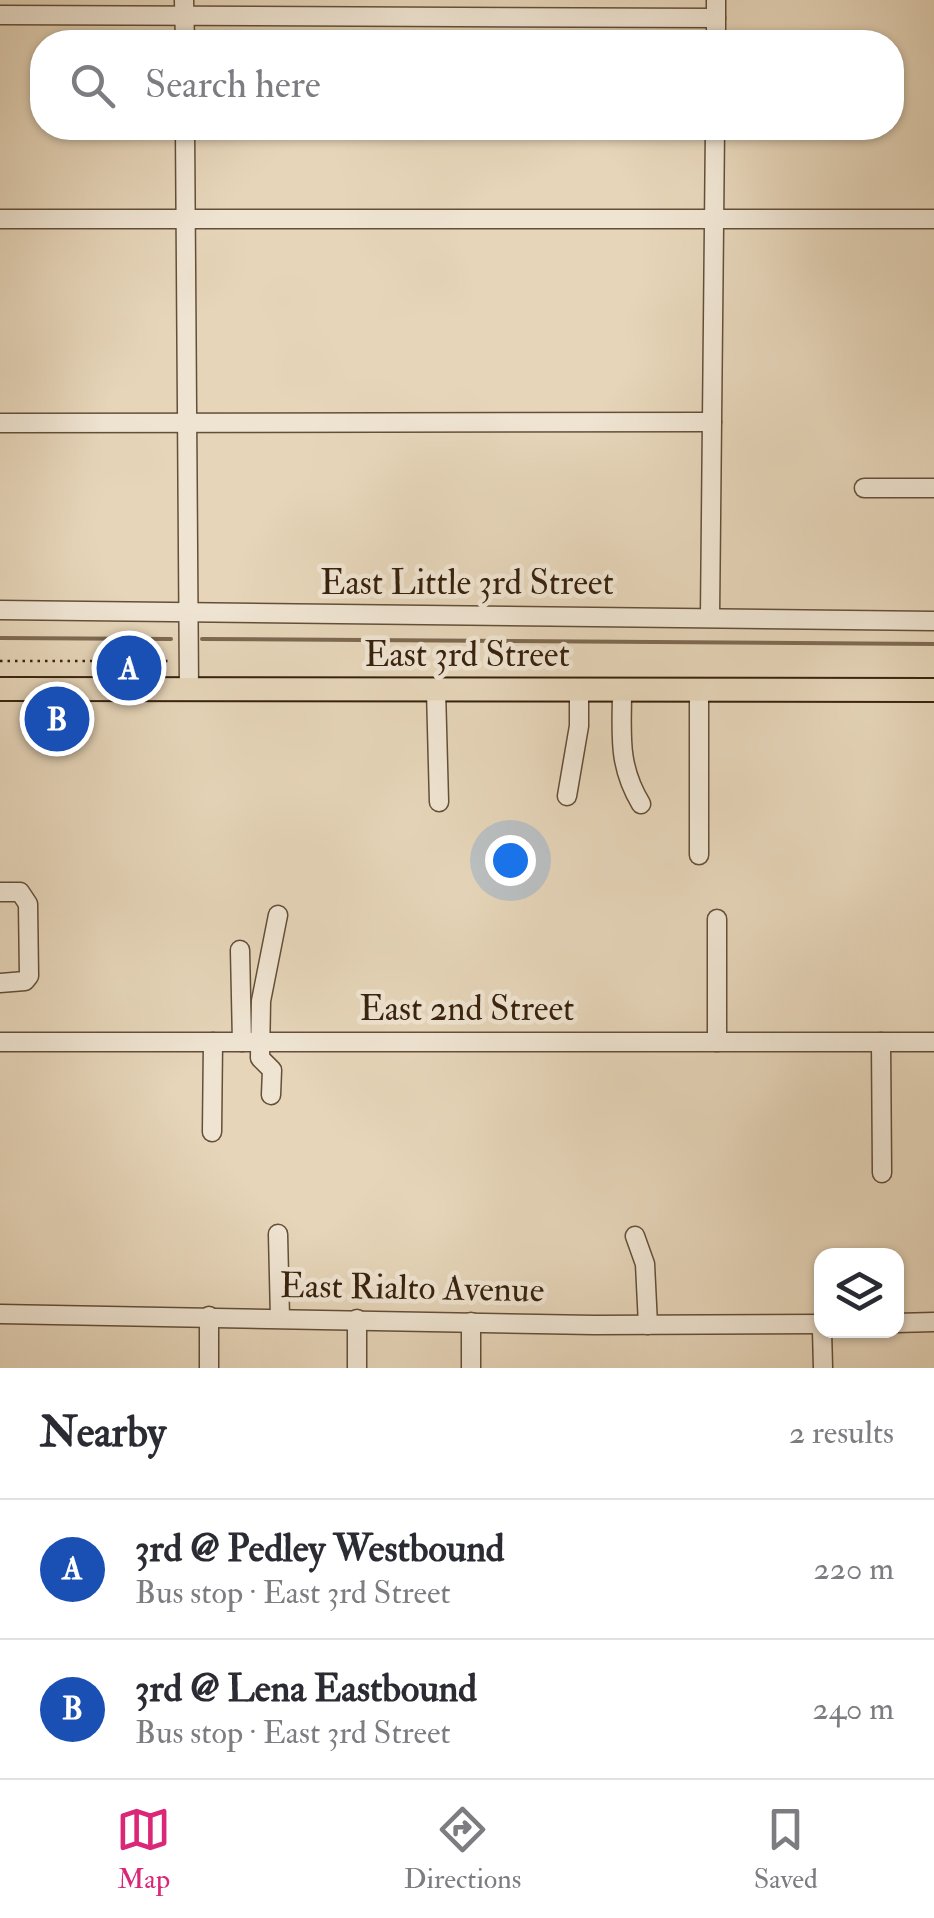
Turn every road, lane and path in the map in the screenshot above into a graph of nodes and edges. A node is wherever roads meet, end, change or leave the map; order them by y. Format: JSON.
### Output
{"nodes":[{"id":1,"x":184,"y":8,"type":"edge"},
{"id":2,"x":716,"y":9,"type":"edge"},
{"id":3,"x":0,"y":15,"type":"edge"},
{"id":4,"x":185,"y":140,"type":"edge"},
{"id":5,"x":715,"y":140,"type":"edge"},
{"id":6,"x":0,"y":219,"type":"edge"},
{"id":7,"x":185,"y":219,"type":"junction"},
{"id":8,"x":714,"y":219,"type":"junction"},
{"id":9,"x":934,"y":219,"type":"edge"},
{"id":10,"x":185,"y":422,"type":"junction"},
{"id":11,"x":712,"y":422,"type":"junction"},
{"id":12,"x":0,"y":423,"type":"edge"},
{"id":13,"x":864,"y":488,"type":"dead end"},
{"id":14,"x":934,"y":488,"type":"edge"},
{"id":15,"x":0,"y":610,"type":"edge"},
{"id":16,"x":188,"y":614,"type":"junction"},
{"id":17,"x":710,"y":616,"type":"junction"},
{"id":18,"x":934,"y":621,"type":"edge"},
{"id":19,"x":0,"y":661,"type":"edge"},
{"id":20,"x":188,"y":661,"type":"junction"},
{"id":21,"x":0,"y":690,"type":"edge"},
{"id":22,"x":189,"y":690,"type":"junction"},
{"id":23,"x":436,"y":690,"type":"junction"},
{"id":24,"x":579,"y":690,"type":"junction"},
{"id":25,"x":622,"y":690,"type":"junction"},
{"id":26,"x":699,"y":690,"type":"junction"},
{"id":27,"x":934,"y":690,"type":"edge"},
{"id":28,"x":567,"y":796,"type":"dead end"},
{"id":29,"x":439,"y":802,"type":"dead end"},
{"id":30,"x":642,"y":804,"type":"dead end"},
{"id":31,"x":699,"y":856,"type":"dead end"},
{"id":32,"x":0,"y":892,"type":"edge"},
{"id":33,"x":278,"y":915,"type":"dead end"},
{"id":34,"x":717,"y":919,"type":"dead end"},
{"id":35,"x":240,"y":950,"type":"dead end"},
{"id":36,"x":0,"y":983,"type":"edge"},
{"id":37,"x":0,"y":1042,"type":"edge"},
{"id":38,"x":213,"y":1042,"type":"junction"},
{"id":39,"x":251,"y":1042,"type":"junction"},
{"id":40,"x":283,"y":1042,"type":"junction"},
{"id":41,"x":717,"y":1042,"type":"junction"},
{"id":42,"x":881,"y":1042,"type":"junction"},
{"id":43,"x":934,"y":1042,"type":"edge"},
{"id":44,"x":272,"y":1070,"type":"junction"},
{"id":45,"x":271,"y":1095,"type":"dead end"},
{"id":46,"x":212,"y":1132,"type":"dead end"},
{"id":47,"x":882,"y":1173,"type":"dead end"},
{"id":48,"x":278,"y":1234,"type":"dead end"},
{"id":49,"x":635,"y":1236,"type":"dead end"},
{"id":50,"x":0,"y":1314,"type":"edge"},
{"id":51,"x":210,"y":1316,"type":"junction"},
{"id":52,"x":280,"y":1318,"type":"junction"},
{"id":53,"x":357,"y":1319,"type":"junction"},
{"id":54,"x":471,"y":1322,"type":"junction"},
{"id":55,"x":934,"y":1322,"type":"edge"},
{"id":56,"x":904,"y":1323,"type":"edge"},
{"id":57,"x":648,"y":1325,"type":"junction"},
{"id":58,"x":814,"y":1327,"type":"edge"},
{"id":59,"x":822,"y":1338,"type":"edge"},
{"id":60,"x":209,"y":1368,"type":"edge"},
{"id":61,"x":357,"y":1368,"type":"edge"},
{"id":62,"x":471,"y":1368,"type":"edge"},
{"id":63,"x":822,"y":1368,"type":"edge"}],
"edges":[{"from":1,"to":2,"type":"street"},
{"from":1,"to":3,"type":"street"},
{"from":4,"to":7,"type":"street"},
{"from":5,"to":8,"type":"street"},
{"from":6,"to":7,"type":"street"},
{"from":7,"to":8,"type":"street"},
{"from":7,"to":10,"type":"street"},
{"from":8,"to":9,"type":"street"},
{"from":8,"to":11,"type":"street"},
{"from":10,"to":11,"type":"street"},
{"from":10,"to":12,"type":"street"},
{"from":10,"to":16,"type":"street"},
{"from":11,"to":17,"type":"street"},
{"from":13,"to":14,"type":"street"},
{"from":15,"to":16,"type":"street","name":"East Little 3rd Street"},
{"from":16,"to":17,"type":"street","name":"East Little 3rd Street"},
{"from":16,"to":20,"type":"street"},
{"from":17,"to":18,"type":"street","name":"East Little 3rd Street"},
{"from":19,"to":20,"type":"path"},
{"from":20,"to":22,"type":"street"},
{"from":21,"to":22,"type":"main road","name":"East 3rd Street"},
{"from":22,"to":23,"type":"main road","name":"East 3rd Street"},
{"from":23,"to":24,"type":"main road","name":"East 3rd Street"},
{"from":23,"to":29,"type":"street"},
{"from":24,"to":25,"type":"main road","name":"East 3rd Street"},
{"from":24,"to":28,"type":"street"},
{"from":25,"to":26,"type":"main road","name":"East 3rd Street"},
{"from":25,"to":30,"type":"street"},
{"from":26,"to":27,"type":"main road","name":"East 3rd Street"},
{"from":26,"to":31,"type":"street"},
{"from":32,"to":36,"type":"street"},
{"from":33,"to":39,"type":"street"},
{"from":34,"to":41,"type":"street"},
{"from":35,"to":39,"type":"street"},
{"from":37,"to":38,"type":"street","name":"East 2nd Street"},
{"from":38,"to":39,"type":"street","name":"East 2nd Street"},
{"from":38,"to":46,"type":"street"},
{"from":39,"to":40,"type":"street","name":"East 2nd Street"},
{"from":39,"to":44,"type":"street"},
{"from":40,"to":41,"type":"street","name":"East 2nd Street"},
{"from":40,"to":44,"type":"street"},
{"from":41,"to":42,"type":"street","name":"East 2nd Street"},
{"from":42,"to":43,"type":"street","name":"East 2nd Street"},
{"from":42,"to":47,"type":"street"},
{"from":44,"to":45,"type":"street"},
{"from":48,"to":52,"type":"street"},
{"from":49,"to":57,"type":"street"},
{"from":50,"to":51,"type":"street","name":"East Rialto Avenue"},
{"from":51,"to":52,"type":"street","name":"East Rialto Avenue"},
{"from":51,"to":60,"type":"street"},
{"from":52,"to":53,"type":"street","name":"East Rialto Avenue"},
{"from":53,"to":54,"type":"street","name":"East Rialto Avenue"},
{"from":53,"to":61,"type":"street"},
{"from":54,"to":57,"type":"street","name":"East Rialto Avenue"},
{"from":54,"to":62,"type":"street"},
{"from":55,"to":56,"type":"street"},
{"from":57,"to":58,"type":"street","name":"East Rialto Avenue"},
{"from":59,"to":63,"type":"street"}]}
